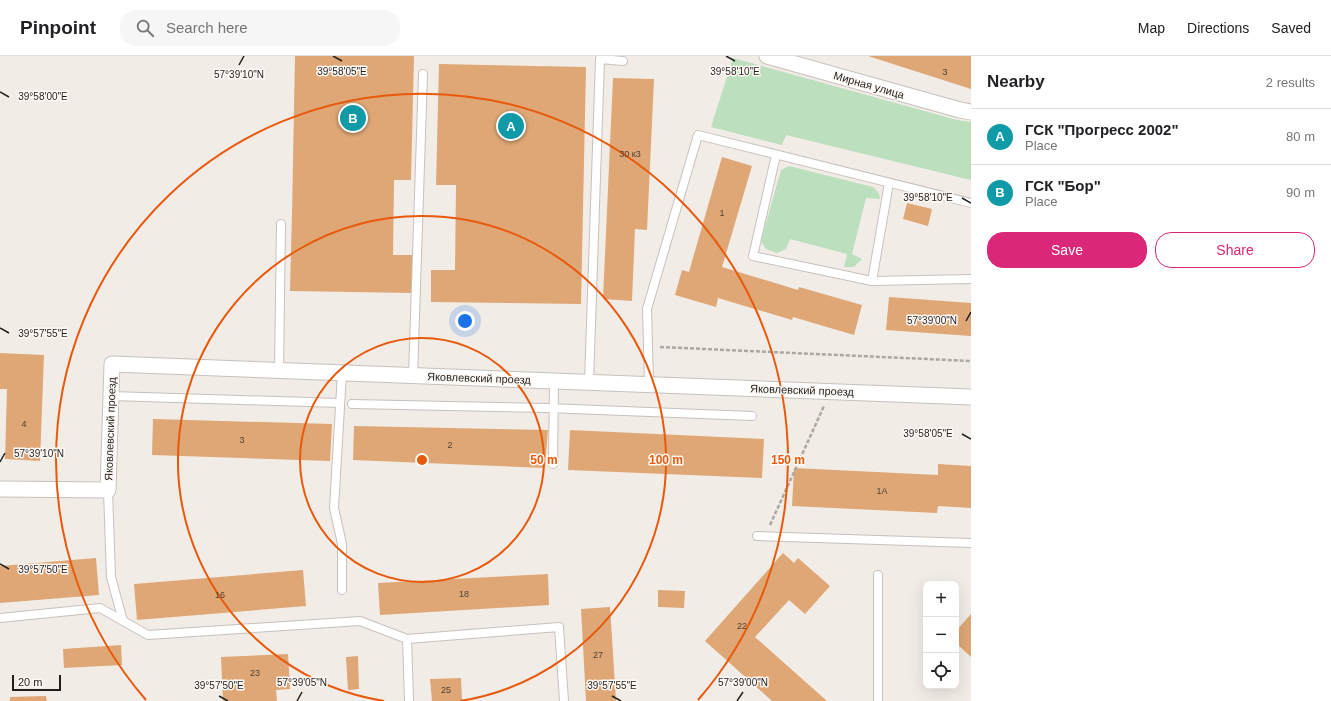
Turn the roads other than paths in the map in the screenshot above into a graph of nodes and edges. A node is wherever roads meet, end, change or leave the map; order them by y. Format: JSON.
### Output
{"nodes":[{"id":1,"x":767,"y":56,"type":"edge"},
{"id":2,"x":623,"y":61,"type":"dead end"},
{"id":3,"x":423,"y":74,"type":"dead end"},
{"id":4,"x":971,"y":112,"type":"edge"},
{"id":5,"x":776,"y":155,"type":"junction"},
{"id":6,"x":889,"y":183,"type":"junction"},
{"id":7,"x":971,"y":203,"type":"edge"},
{"id":8,"x":281,"y":224,"type":"dead end"},
{"id":9,"x":971,"y":279,"type":"edge"},
{"id":10,"x":872,"y":281,"type":"junction"},
{"id":11,"x":279,"y":370,"type":"junction"},
{"id":12,"x":342,"y":373,"type":"junction"},
{"id":13,"x":413,"y":376,"type":"junction"},
{"id":14,"x":554,"y":380,"type":"junction"},
{"id":15,"x":589,"y":382,"type":"junction"},
{"id":16,"x":649,"y":384,"type":"junction"},
{"id":17,"x":111,"y":396,"type":"junction"},
{"id":18,"x":971,"y":397,"type":"edge"},
{"id":19,"x":340,"y":403,"type":"junction"},
{"id":20,"x":352,"y":404,"type":"dead end"},
{"id":21,"x":554,"y":408,"type":"junction"},
{"id":22,"x":752,"y":416,"type":"dead end"},
{"id":23,"x":553,"y":464,"type":"dead end"},
{"id":24,"x":0,"y":489,"type":"edge"},
{"id":25,"x":108,"y":490,"type":"junction"},
{"id":26,"x":761,"y":537,"type":"road end"},
{"id":27,"x":971,"y":543,"type":"edge"},
{"id":28,"x":878,"y":575,"type":"dead end"},
{"id":29,"x":342,"y":590,"type":"dead end"},
{"id":30,"x":0,"y":618,"type":"edge"},
{"id":31,"x":123,"y":620,"type":"junction"},
{"id":32,"x":407,"y":639,"type":"junction"},
{"id":33,"x":409,"y":701,"type":"edge"},
{"id":34,"x":564,"y":701,"type":"edge"},
{"id":35,"x":878,"y":701,"type":"edge"}],
"edges":[{"from":1,"to":4,"type":"street","name":"Мирная улица"},
{"from":2,"to":15,"type":"lane"},
{"from":3,"to":13,"type":"lane"},
{"from":5,"to":6,"type":"lane"},
{"from":5,"to":10,"type":"lane"},
{"from":5,"to":16,"type":"lane"},
{"from":6,"to":7,"type":"lane"},
{"from":6,"to":10,"type":"lane"},
{"from":8,"to":11,"type":"lane"},
{"from":9,"to":10,"type":"lane"},
{"from":11,"to":12,"type":"street","name":"Яковлевский проезд"},
{"from":11,"to":17,"type":"street","name":"Яковлевский проезд"},
{"from":12,"to":13,"type":"street","name":"Яковлевский проезд"},
{"from":12,"to":19,"type":"lane"},
{"from":13,"to":14,"type":"street","name":"Яковлевский проезд"},
{"from":14,"to":15,"type":"street","name":"Яковлевский проезд"},
{"from":14,"to":21,"type":"lane"},
{"from":15,"to":16,"type":"street","name":"Яковлевский проезд"},
{"from":16,"to":18,"type":"street","name":"Яковлевский проезд"},
{"from":17,"to":19,"type":"lane"},
{"from":17,"to":25,"type":"street","name":"Яковлевский проезд"},
{"from":19,"to":29,"type":"lane"},
{"from":20,"to":21,"type":"lane"},
{"from":21,"to":22,"type":"lane"},
{"from":21,"to":23,"type":"lane"},
{"from":24,"to":25,"type":"street"},
{"from":25,"to":31,"type":"lane"},
{"from":26,"to":27,"type":"lane"},
{"from":28,"to":35,"type":"lane"},
{"from":30,"to":31,"type":"lane"},
{"from":31,"to":32,"type":"lane"},
{"from":32,"to":33,"type":"lane"},
{"from":32,"to":34,"type":"lane"}]}
